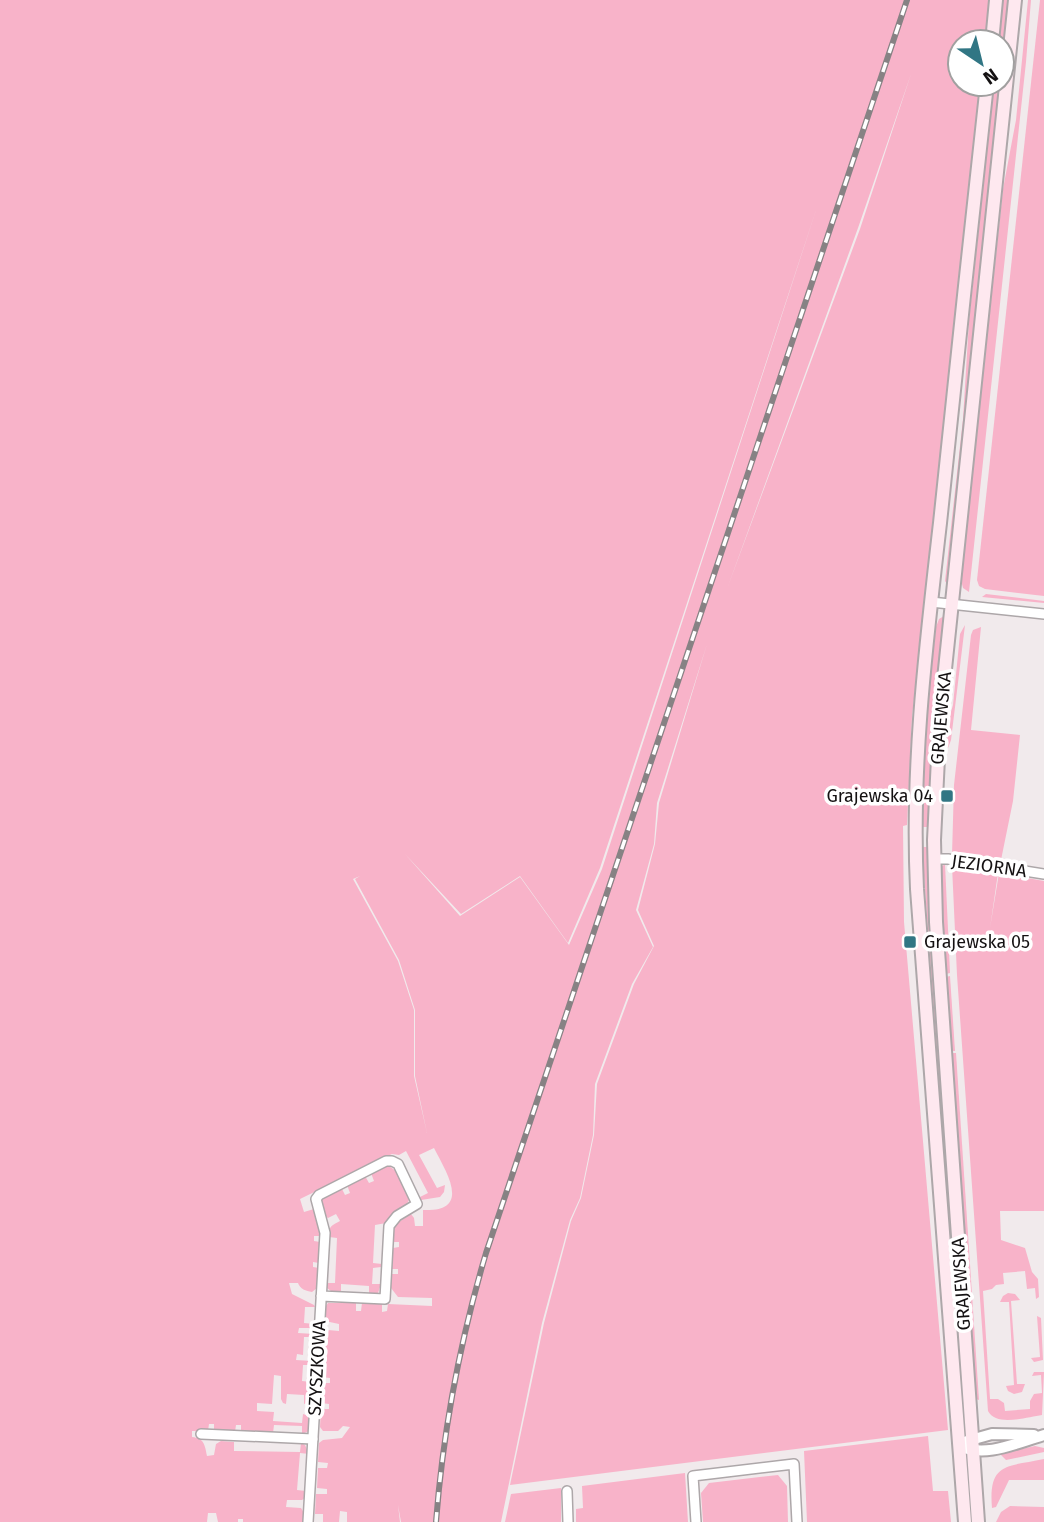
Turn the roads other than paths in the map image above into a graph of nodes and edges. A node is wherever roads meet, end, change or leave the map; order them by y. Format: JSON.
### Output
{"nodes":[{"id":1,"x":996,"y":0,"type":"edge"},
{"id":2,"x":1015,"y":0,"type":"edge"},
{"id":3,"x":993,"y":28,"type":"edge"},
{"id":4,"x":985,"y":98,"type":"edge"},
{"id":5,"x":931,"y":602,"type":"junction"},
{"id":6,"x":952,"y":604,"type":"junction"},
{"id":7,"x":1044,"y":614,"type":"edge"},
{"id":8,"x":934,"y":859,"type":"junction"},
{"id":9,"x":1044,"y":874,"type":"edge"},
{"id":10,"x":321,"y":1296,"type":"junction"},
{"id":11,"x":201,"y":1434,"type":"dead end"},
{"id":12,"x":1044,"y":1435,"type":"edge"},
{"id":13,"x":972,"y":1438,"type":"junction"},
{"id":14,"x":313,"y":1439,"type":"junction"},
{"id":15,"x":959,"y":1446,"type":"junction"},
{"id":16,"x":973,"y":1452,"type":"junction"},
{"id":17,"x":567,"y":1491,"type":"dead end"},
{"id":18,"x":308,"y":1522,"type":"edge"},
{"id":19,"x":568,"y":1522,"type":"edge"},
{"id":20,"x":696,"y":1522,"type":"edge"},
{"id":21,"x":797,"y":1522,"type":"edge"},
{"id":22,"x":965,"y":1522,"type":"edge"},
{"id":23,"x":978,"y":1522,"type":"edge"}],
"edges":[{"from":1,"to":3,"type":"main road"},
{"from":2,"to":6,"type":"main road","name":"GRAJEWSKA"},
{"from":4,"to":5,"type":"main road","name":"GRAJEWSKA"},
{"from":5,"to":6,"type":"street"},
{"from":5,"to":15,"type":"main road","name":"GRAJEWSKA"},
{"from":6,"to":7,"type":"street"},
{"from":6,"to":8,"type":"main road","name":"GRAJEWSKA"},
{"from":8,"to":9,"type":"street","name":"JEZIORNA"},
{"from":8,"to":13,"type":"main road","name":"GRAJEWSKA"},
{"from":10,"to":10,"type":"street","name":"SZYSZKOWA"},
{"from":10,"to":14,"type":"street","name":"SZYSZKOWA"},
{"from":11,"to":14,"type":"street","name":"SZYSZKOWA"},
{"from":12,"to":13,"type":"street"},
{"from":12,"to":16,"type":"street"},
{"from":13,"to":15,"type":"street"},
{"from":13,"to":16,"type":"main road","name":"GRAJEWSKA"},
{"from":14,"to":18,"type":"street","name":"SZYSZKOWA"},
{"from":15,"to":16,"type":"street"},
{"from":15,"to":22,"type":"main road","name":"GRAJEWSKA"},
{"from":16,"to":23,"type":"main road","name":"GRAJEWSKA"},
{"from":17,"to":19,"type":"street"},
{"from":20,"to":21,"type":"street"}]}
